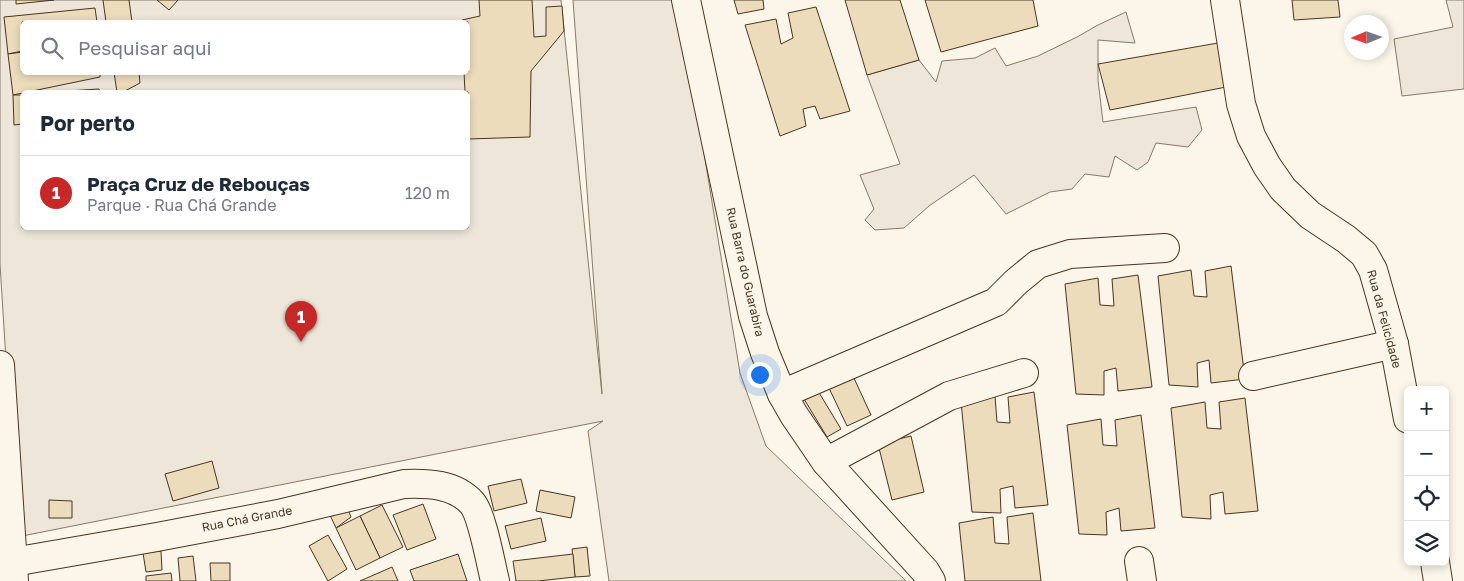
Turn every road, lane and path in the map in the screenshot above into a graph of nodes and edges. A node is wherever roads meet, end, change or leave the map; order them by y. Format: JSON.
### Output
{"nodes":[{"id":1,"x":686,"y":0,"type":"edge"},
{"id":2,"x":1225,"y":0,"type":"edge"},
{"id":3,"x":1165,"y":248,"type":"dead end"},
{"id":4,"x":1394,"y":344,"type":"junction"},
{"id":5,"x":0,"y":366,"type":"edge"},
{"id":6,"x":1024,"y":373,"type":"dead end"},
{"id":7,"x":1253,"y":376,"type":"dead end"},
{"id":8,"x":782,"y":394,"type":"junction"},
{"id":9,"x":1404,"y":398,"type":"edge"},
{"id":10,"x":826,"y":462,"type":"junction"},
{"id":11,"x":1436,"y":566,"type":"edge"},
{"id":12,"x":9,"y":568,"type":"edge"},
{"id":13,"x":495,"y":581,"type":"edge"},
{"id":14,"x":931,"y":581,"type":"edge"},
{"id":15,"x":1438,"y":581,"type":"edge"}],
"edges":[{"from":1,"to":8,"type":"street","name":"Rua Barra do Guarabira"},
{"from":2,"to":4,"type":"street","name":"Rua da Felicidade"},
{"from":3,"to":8,"type":"street"},
{"from":4,"to":7,"type":"street"},
{"from":4,"to":9,"type":"street","name":"Rua da Felicidade"},
{"from":5,"to":12,"type":"street"},
{"from":6,"to":10,"type":"street"},
{"from":8,"to":10,"type":"street","name":"Rua Barra do Guarabira"},
{"from":10,"to":14,"type":"street","name":"Rua Barra do Guarabira"},
{"from":11,"to":15,"type":"street"},
{"from":12,"to":13,"type":"street","name":"Rua Chá Grande"}]}
